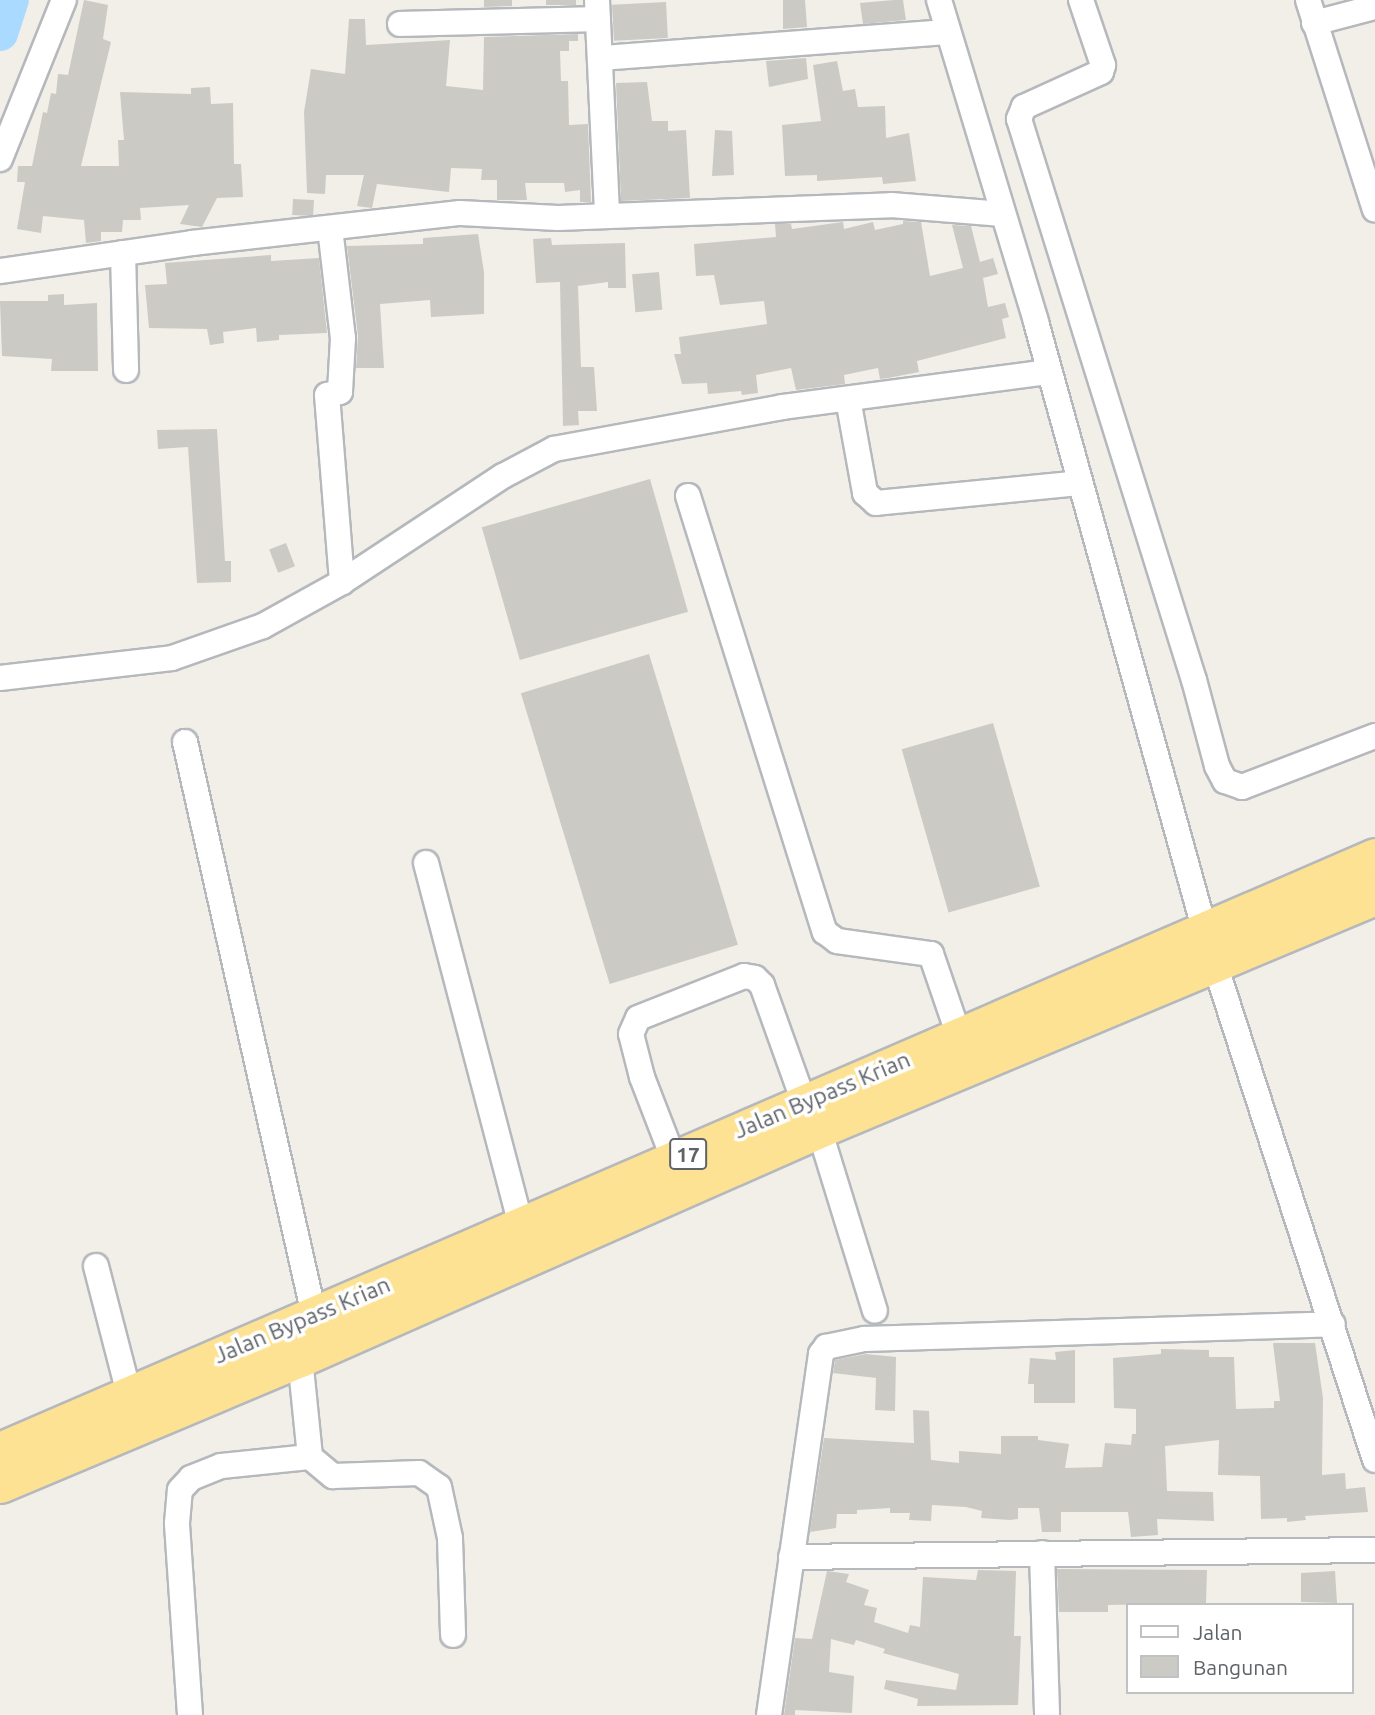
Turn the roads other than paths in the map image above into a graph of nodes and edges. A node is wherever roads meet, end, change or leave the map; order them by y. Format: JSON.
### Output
{"nodes":[{"id":1,"x":64,"y":0,"type":"edge"},
{"id":2,"x":939,"y":0,"type":"edge"},
{"id":3,"x":1081,"y":0,"type":"edge"},
{"id":4,"x":1375,"y":7,"type":"edge"},
{"id":5,"x":598,"y":9,"type":"edge"},
{"id":6,"x":1311,"y":11,"type":"edge"},
{"id":7,"x":400,"y":24,"type":"dead end"},
{"id":8,"x":948,"y":32,"type":"junction"},
{"id":9,"x":601,"y":58,"type":"junction"},
{"id":10,"x":0,"y":159,"type":"edge"},
{"id":11,"x":1375,"y":210,"type":"edge"},
{"id":12,"x":1003,"y":214,"type":"junction"},
{"id":13,"x":607,"y":216,"type":"junction"},
{"id":14,"x":330,"y":228,"type":"junction"},
{"id":15,"x":123,"y":253,"type":"junction"},
{"id":16,"x":0,"y":271,"type":"edge"},
{"id":17,"x":126,"y":370,"type":"dead end"},
{"id":18,"x":1047,"y":372,"type":"junction"},
{"id":19,"x":848,"y":399,"type":"junction"},
{"id":20,"x":1080,"y":483,"type":"junction"},
{"id":21,"x":688,"y":496,"type":"dead end"},
{"id":22,"x":342,"y":582,"type":"junction"},
{"id":23,"x":0,"y":678,"type":"edge"},
{"id":24,"x":1375,"y":736,"type":"edge"},
{"id":25,"x":186,"y":742,"type":"dead end"},
{"id":26,"x":1375,"y":857,"type":"edge"},
{"id":27,"x":426,"y":863,"type":"dead end"},
{"id":28,"x":1375,"y":896,"type":"edge"},
{"id":29,"x":1209,"y":947,"type":"junction"},
{"id":30,"x":959,"y":1036,"type":"junction"},
{"id":31,"x":812,"y":1116,"type":"junction"},
{"id":32,"x":674,"y":1160,"type":"junction"},
{"id":33,"x":521,"y":1226,"type":"junction"},
{"id":34,"x":96,"y":1266,"type":"dead end"},
{"id":35,"x":875,"y":1311,"type":"dead end"},
{"id":36,"x":314,"y":1315,"type":"junction"},
{"id":37,"x":1332,"y":1324,"type":"junction"},
{"id":38,"x":300,"y":1358,"type":"junction"},
{"id":39,"x":129,"y":1394,"type":"junction"},
{"id":40,"x":2,"y":1441,"type":"edge"},
{"id":41,"x":310,"y":1457,"type":"junction"},
{"id":42,"x":1375,"y":1460,"type":"edge"},
{"id":43,"x":0,"y":1484,"type":"edge"},
{"id":44,"x":1375,"y":1550,"type":"edge"},
{"id":45,"x":1042,"y":1553,"type":"junction"},
{"id":46,"x":791,"y":1557,"type":"junction"},
{"id":47,"x":453,"y":1634,"type":"dead end"},
{"id":48,"x":190,"y":1715,"type":"edge"},
{"id":49,"x":769,"y":1715,"type":"edge"},
{"id":50,"x":1047,"y":1715,"type":"edge"}],
"edges":[{"from":1,"to":10,"type":"street"},
{"from":2,"to":8,"type":"street"},
{"from":3,"to":24,"type":"street"},
{"from":4,"to":6,"type":"street"},
{"from":5,"to":7,"type":"street"},
{"from":5,"to":9,"type":"street"},
{"from":6,"to":11,"type":"street"},
{"from":8,"to":9,"type":"street"},
{"from":8,"to":12,"type":"street"},
{"from":9,"to":13,"type":"street"},
{"from":12,"to":13,"type":"street"},
{"from":12,"to":18,"type":"street"},
{"from":13,"to":14,"type":"street"},
{"from":14,"to":15,"type":"street"},
{"from":14,"to":22,"type":"street"},
{"from":15,"to":16,"type":"street"},
{"from":15,"to":17,"type":"street"},
{"from":18,"to":19,"type":"street"},
{"from":18,"to":20,"type":"street"},
{"from":19,"to":20,"type":"street"},
{"from":19,"to":22,"type":"street"},
{"from":20,"to":29,"type":"street"},
{"from":21,"to":30,"type":"street"},
{"from":22,"to":23,"type":"street"},
{"from":25,"to":36,"type":"street"},
{"from":26,"to":29,"type":"highway","name":"Jalan Bypass Krian","number":"17"},
{"from":27,"to":33,"type":"street"},
{"from":28,"to":29,"type":"highway","name":"Jalan Bypass Krian","number":"17"},
{"from":29,"to":30,"type":"highway","name":"Jalan Bypass Krian","number":"17"},
{"from":29,"to":31,"type":"highway","name":"Jalan Bypass Krian","number":"17"},
{"from":29,"to":37,"type":"street"},
{"from":30,"to":31,"type":"highway","name":"Jalan Bypass Krian","number":"17"},
{"from":31,"to":32,"type":"highway","name":"Jalan Bypass Krian","number":"17"},
{"from":31,"to":32,"type":"street"},
{"from":31,"to":35,"type":"street"},
{"from":31,"to":38,"type":"highway","name":"Jalan Bypass Krian","number":"17"},
{"from":32,"to":33,"type":"highway","name":"Jalan Bypass Krian","number":"17"},
{"from":33,"to":36,"type":"highway","name":"Jalan Bypass Krian","number":"17"},
{"from":34,"to":39,"type":"street"},
{"from":36,"to":39,"type":"highway","name":"Jalan Bypass Krian","number":"17"},
{"from":37,"to":42,"type":"street"},
{"from":37,"to":46,"type":"street"},
{"from":38,"to":41,"type":"street"},
{"from":38,"to":43,"type":"highway","name":"Jalan Bypass Krian","number":"17"},
{"from":39,"to":40,"type":"highway","name":"Jalan Bypass Krian","number":"17"},
{"from":41,"to":47,"type":"street"},
{"from":41,"to":48,"type":"street"},
{"from":44,"to":45,"type":"street"},
{"from":45,"to":46,"type":"street"},
{"from":45,"to":50,"type":"street"},
{"from":46,"to":49,"type":"street"}]}
